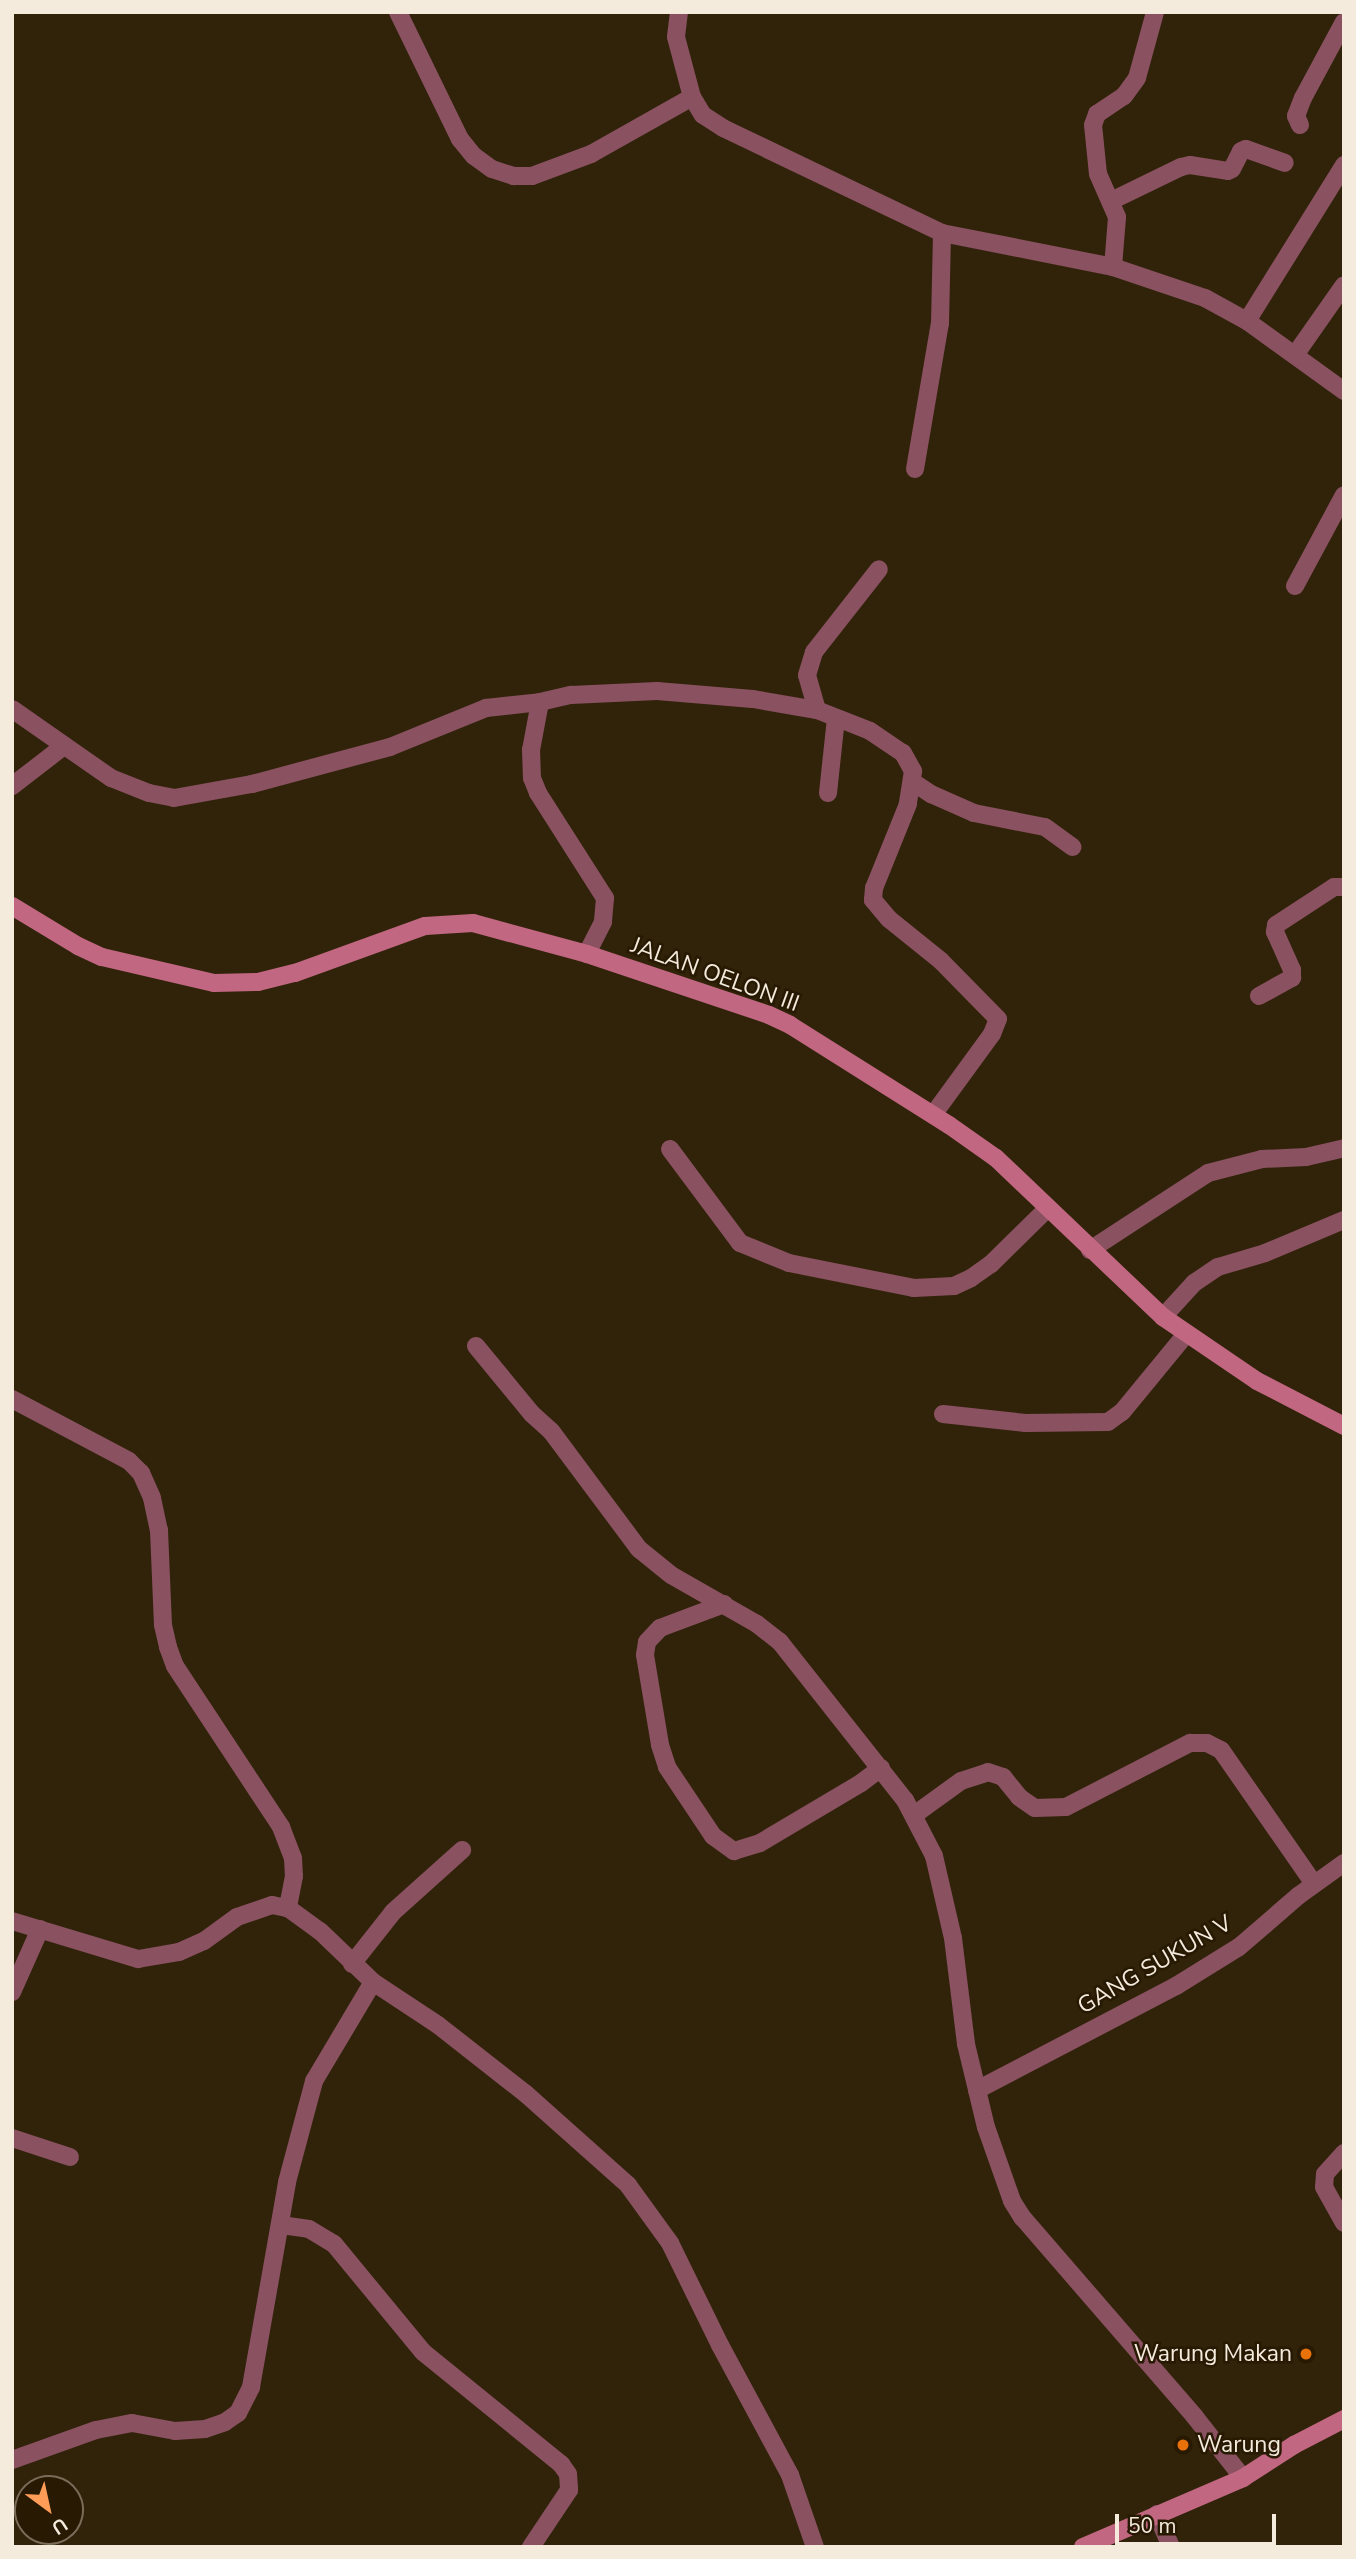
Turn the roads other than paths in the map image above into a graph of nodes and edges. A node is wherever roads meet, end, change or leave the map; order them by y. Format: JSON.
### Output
{"nodes":[{"id":1,"x":398,"y":12,"type":"edge"},
{"id":2,"x":679,"y":12,"type":"edge"},
{"id":3,"x":1155,"y":12,"type":"edge"},
{"id":4,"x":1344,"y":22,"type":"edge"},
{"id":5,"x":692,"y":97,"type":"junction"},
{"id":6,"x":1300,"y":125,"type":"dead end"},
{"id":7,"x":1285,"y":163,"type":"dead end"},
{"id":8,"x":1344,"y":165,"type":"edge"},
{"id":9,"x":1111,"y":201,"type":"junction"},
{"id":10,"x":942,"y":233,"type":"junction"},
{"id":11,"x":1113,"y":267,"type":"junction"},
{"id":12,"x":1344,"y":285,"type":"edge"},
{"id":13,"x":1247,"y":321,"type":"junction"},
{"id":14,"x":1295,"y":355,"type":"junction"},
{"id":15,"x":1344,"y":391,"type":"edge"},
{"id":16,"x":915,"y":469,"type":"dead end"},
{"id":17,"x":1344,"y":495,"type":"edge"},
{"id":18,"x":879,"y":569,"type":"dead end"},
{"id":19,"x":1295,"y":586,"type":"dead end"},
{"id":20,"x":540,"y":702,"type":"junction"},
{"id":21,"x":12,"y":709,"type":"edge"},
{"id":22,"x":817,"y":710,"type":"junction"},
{"id":23,"x":836,"y":718,"type":"junction"},
{"id":24,"x":64,"y":746,"type":"junction"},
{"id":25,"x":913,"y":782,"type":"junction"},
{"id":26,"x":12,"y":786,"type":"edge"},
{"id":27,"x":828,"y":793,"type":"dead end"},
{"id":28,"x":1073,"y":847,"type":"dead end"},
{"id":29,"x":1344,"y":887,"type":"edge"},
{"id":30,"x":12,"y":906,"type":"edge"},
{"id":31,"x":587,"y":954,"type":"junction"},
{"id":32,"x":1259,"y":996,"type":"dead end"},
{"id":33,"x":933,"y":1115,"type":"junction"},
{"id":34,"x":1344,"y":1148,"type":"edge"},
{"id":35,"x":670,"y":1149,"type":"dead end"},
{"id":36,"x":1048,"y":1208,"type":"junction"},
{"id":37,"x":1344,"y":1220,"type":"edge"},
{"id":38,"x":1090,"y":1250,"type":"junction"},
{"id":39,"x":1163,"y":1317,"type":"junction"},
{"id":40,"x":1186,"y":1334,"type":"junction"},
{"id":41,"x":476,"y":1346,"type":"dead end"},
{"id":42,"x":12,"y":1399,"type":"edge"},
{"id":43,"x":943,"y":1414,"type":"dead end"},
{"id":44,"x":1344,"y":1426,"type":"edge"},
{"id":45,"x":724,"y":1604,"type":"junction"},
{"id":46,"x":881,"y":1768,"type":"junction"},
{"id":47,"x":914,"y":1815,"type":"junction"},
{"id":48,"x":462,"y":1850,"type":"dead end"},
{"id":49,"x":1344,"y":1863,"type":"edge"},
{"id":50,"x":1314,"y":1884,"type":"junction"},
{"id":51,"x":288,"y":1908,"type":"junction"},
{"id":52,"x":12,"y":1921,"type":"edge"},
{"id":53,"x":40,"y":1929,"type":"junction"},
{"id":54,"x":352,"y":1964,"type":"junction"},
{"id":55,"x":373,"y":1982,"type":"junction"},
{"id":56,"x":12,"y":1992,"type":"edge"},
{"id":57,"x":977,"y":2090,"type":"junction"},
{"id":58,"x":12,"y":2138,"type":"edge"},
{"id":59,"x":1344,"y":2154,"type":"edge"},
{"id":60,"x":70,"y":2157,"type":"dead end"},
{"id":61,"x":1344,"y":2223,"type":"edge"},
{"id":62,"x":281,"y":2225,"type":"junction"},
{"id":63,"x":1344,"y":2420,"type":"edge"},
{"id":64,"x":12,"y":2460,"type":"edge"},
{"id":65,"x":1242,"y":2478,"type":"junction"},
{"id":66,"x":1157,"y":2514,"type":"junction"},
{"id":67,"x":531,"y":2547,"type":"edge"},
{"id":68,"x":815,"y":2547,"type":"edge"},
{"id":69,"x":1083,"y":2547,"type":"edge"},
{"id":70,"x":1171,"y":2547,"type":"edge"}],
"edges":[{"from":1,"to":5,"type":"street"},
{"from":2,"to":5,"type":"street"},
{"from":3,"to":9,"type":"street"},
{"from":4,"to":6,"type":"street"},
{"from":5,"to":10,"type":"street"},
{"from":7,"to":9,"type":"street"},
{"from":8,"to":13,"type":"street"},
{"from":9,"to":11,"type":"street"},
{"from":10,"to":11,"type":"street"},
{"from":10,"to":16,"type":"street"},
{"from":11,"to":13,"type":"street"},
{"from":12,"to":14,"type":"street"},
{"from":13,"to":14,"type":"street"},
{"from":14,"to":15,"type":"street"},
{"from":17,"to":19,"type":"street"},
{"from":18,"to":22,"type":"street"},
{"from":20,"to":22,"type":"street"},
{"from":20,"to":24,"type":"street"},
{"from":20,"to":31,"type":"street"},
{"from":21,"to":24,"type":"street"},
{"from":22,"to":23,"type":"street"},
{"from":23,"to":25,"type":"street"},
{"from":23,"to":27,"type":"street"},
{"from":24,"to":26,"type":"street"},
{"from":25,"to":28,"type":"street"},
{"from":25,"to":33,"type":"street"},
{"from":29,"to":32,"type":"street"},
{"from":30,"to":31,"type":"street","name":"JALAN OELON III"},
{"from":31,"to":33,"type":"street","name":"JALAN OELON III"},
{"from":33,"to":36,"type":"street","name":"JALAN OELON III"},
{"from":34,"to":38,"type":"street"},
{"from":35,"to":36,"type":"street"},
{"from":36,"to":38,"type":"street","name":"JALAN OELON III"},
{"from":37,"to":39,"type":"street"},
{"from":38,"to":39,"type":"street","name":"JALAN OELON III"},
{"from":39,"to":40,"type":"street","name":"JALAN OELON III"},
{"from":40,"to":43,"type":"street"},
{"from":40,"to":44,"type":"street","name":"JALAN OELON III"},
{"from":41,"to":45,"type":"street"},
{"from":42,"to":51,"type":"street"},
{"from":45,"to":46,"type":"street"},
{"from":45,"to":46,"type":"street"},
{"from":46,"to":47,"type":"street"},
{"from":47,"to":50,"type":"street"},
{"from":47,"to":57,"type":"street"},
{"from":48,"to":54,"type":"street"},
{"from":49,"to":50,"type":"street","name":"GANG SUKUN V"},
{"from":50,"to":57,"type":"street","name":"GANG SUKUN V"},
{"from":51,"to":53,"type":"street"},
{"from":51,"to":54,"type":"street"},
{"from":52,"to":53,"type":"street"},
{"from":53,"to":56,"type":"street"},
{"from":54,"to":55,"type":"street"},
{"from":55,"to":62,"type":"street"},
{"from":55,"to":68,"type":"street"},
{"from":57,"to":65,"type":"street"},
{"from":58,"to":60,"type":"street"},
{"from":59,"to":61,"type":"street"},
{"from":62,"to":64,"type":"street"},
{"from":62,"to":67,"type":"street"},
{"from":63,"to":65,"type":"street"},
{"from":65,"to":66,"type":"street"},
{"from":66,"to":69,"type":"street"},
{"from":66,"to":70,"type":"street"}]}
